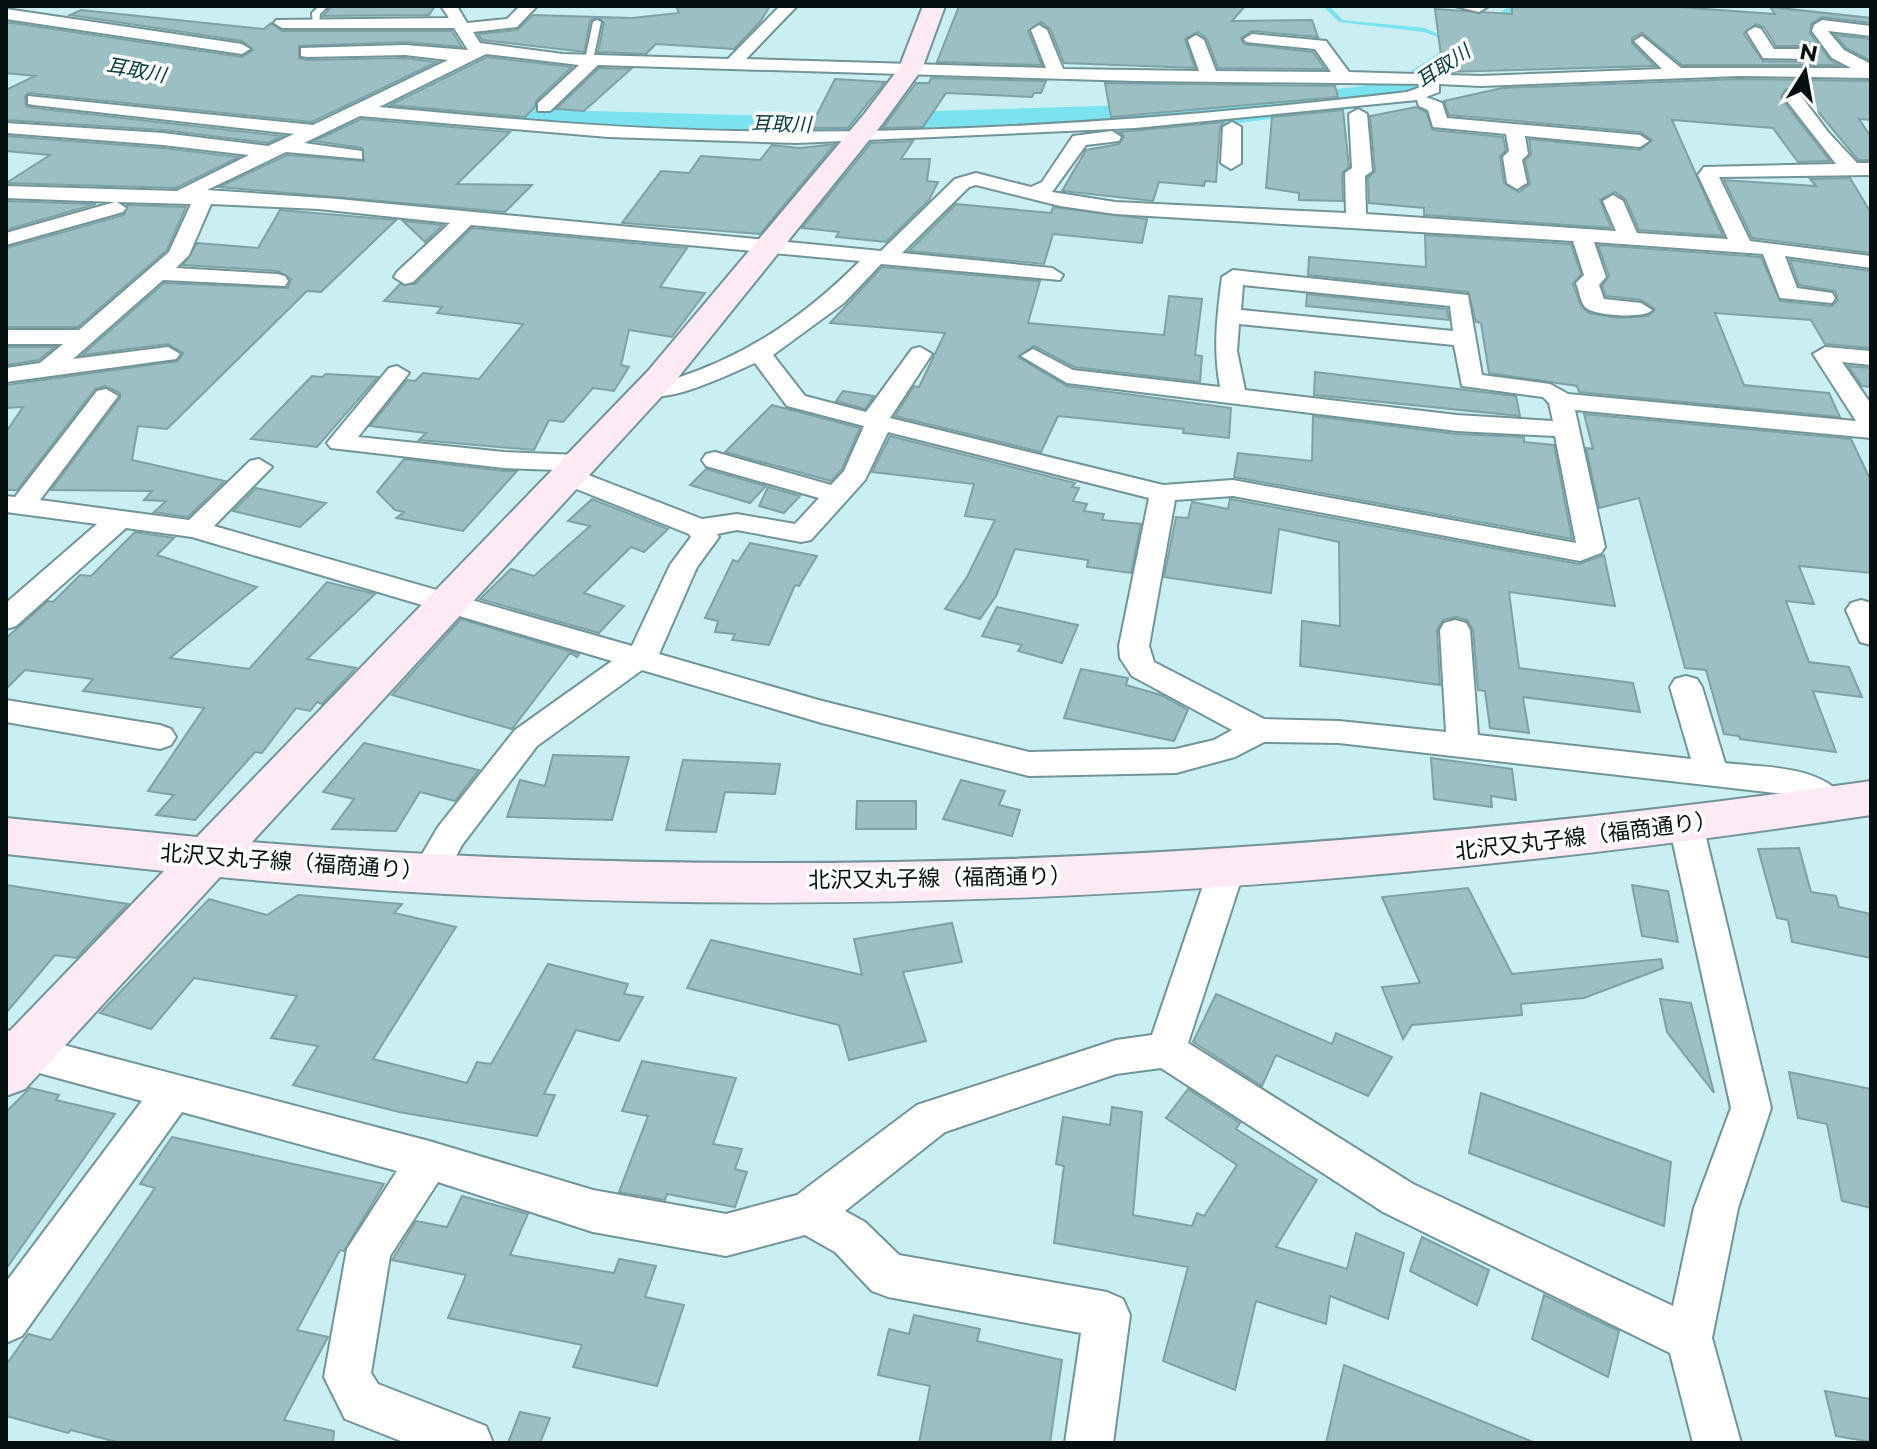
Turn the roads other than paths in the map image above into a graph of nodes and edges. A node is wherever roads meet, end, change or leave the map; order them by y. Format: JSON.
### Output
{"nodes":[{"id":1,"x":68,"y":6,"type":"edge"},
{"id":2,"x":324,"y":6,"type":"edge"},
{"id":3,"x":449,"y":6,"type":"edge"},
{"id":4,"x":529,"y":6,"type":"edge"},
{"id":5,"x":789,"y":6,"type":"edge"},
{"id":6,"x":934,"y":6,"type":"edge"},
{"id":7,"x":6,"y":14,"type":"edge"},
{"id":8,"x":39,"y":19,"type":"junction"},
{"id":9,"x":316,"y":22,"type":"junction"},
{"id":10,"x":597,"y":22,"type":"dead end"},
{"id":11,"x":282,"y":23,"type":"dead end"},
{"id":12,"x":460,"y":26,"type":"junction"},
{"id":13,"x":1039,"y":30,"type":"dead end"},
{"id":14,"x":1871,"y":31,"type":"edge"},
{"id":15,"x":1755,"y":32,"type":"dead end"},
{"id":16,"x":1252,"y":39,"type":"dead end"},
{"id":17,"x":1196,"y":40,"type":"dead end"},
{"id":18,"x":1642,"y":41,"type":"dead end"},
{"id":19,"x":242,"y":49,"type":"dead end"},
{"id":20,"x":482,"y":50,"type":"junction"},
{"id":21,"x":307,"y":52,"type":"dead end"},
{"id":22,"x":1372,"y":54,"type":"dead end"},
{"id":23,"x":1838,"y":54,"type":"junction"},
{"id":24,"x":463,"y":57,"type":"junction"},
{"id":25,"x":592,"y":60,"type":"junction"},
{"id":26,"x":732,"y":64,"type":"junction"},
{"id":27,"x":910,"y":69,"type":"junction"},
{"id":28,"x":1871,"y":72,"type":"edge"},
{"id":29,"x":1056,"y":73,"type":"junction"},
{"id":30,"x":1676,"y":73,"type":"junction"},
{"id":31,"x":1209,"y":76,"type":"junction"},
{"id":32,"x":1586,"y":76,"type":"junction"},
{"id":33,"x":1344,"y":77,"type":"junction"},
{"id":34,"x":1390,"y":77,"type":"junction"},
{"id":35,"x":1452,"y":80,"type":"junction"},
{"id":36,"x":1792,"y":96,"type":"dead end"},
{"id":37,"x":34,"y":100,"type":"dead end"},
{"id":38,"x":1607,"y":100,"type":"dead end"},
{"id":39,"x":1425,"y":102,"type":"junction"},
{"id":40,"x":544,"y":107,"type":"dead end"},
{"id":41,"x":360,"y":109,"type":"junction"},
{"id":42,"x":1358,"y":114,"type":"junction"},
{"id":43,"x":1232,"y":127,"type":"junction"},
{"id":44,"x":6,"y":128,"type":"edge"},
{"id":45,"x":313,"y":130,"type":"junction"},
{"id":46,"x":866,"y":130,"type":"junction"},
{"id":47,"x":1514,"y":130,"type":"junction"},
{"id":48,"x":1640,"y":141,"type":"dead end"},
{"id":49,"x":275,"y":149,"type":"junction"},
{"id":50,"x":355,"y":155,"type":"dead end"},
{"id":51,"x":1231,"y":163,"type":"dead end"},
{"id":52,"x":1862,"y":169,"type":"edge"},
{"id":53,"x":1517,"y":183,"type":"dead end"},
{"id":54,"x":6,"y":192,"type":"edge"},
{"id":55,"x":1034,"y":193,"type":"junction"},
{"id":56,"x":182,"y":195,"type":"junction"},
{"id":57,"x":205,"y":196,"type":"junction"},
{"id":58,"x":145,"y":198,"type":"junction"},
{"id":59,"x":1613,"y":201,"type":"dead end"},
{"id":60,"x":466,"y":219,"type":"junction"},
{"id":61,"x":1356,"y":220,"type":"junction"},
{"id":62,"x":1581,"y":235,"type":"junction"},
{"id":63,"x":1629,"y":238,"type":"junction"},
{"id":64,"x":7,"y":244,"type":"edge"},
{"id":65,"x":770,"y":244,"type":"junction"},
{"id":66,"x":1742,"y":246,"type":"junction"},
{"id":67,"x":1771,"y":248,"type":"junction"},
{"id":68,"x":882,"y":256,"type":"junction"},
{"id":69,"x":1871,"y":262,"type":"edge"},
{"id":70,"x":159,"y":273,"type":"junction"},
{"id":71,"x":1052,"y":275,"type":"dead end"},
{"id":72,"x":405,"y":277,"type":"dead end"},
{"id":73,"x":277,"y":281,"type":"dead end"},
{"id":74,"x":1824,"y":298,"type":"dead end"},
{"id":75,"x":1641,"y":310,"type":"dead end"},
{"id":76,"x":1228,"y":316,"type":"junction"},
{"id":77,"x":6,"y":337,"type":"edge"},
{"id":78,"x":85,"y":337,"type":"junction"},
{"id":79,"x":1465,"y":339,"type":"junction"},
{"id":80,"x":759,"y":352,"type":"junction"},
{"id":81,"x":168,"y":354,"type":"dead end"},
{"id":82,"x":920,"y":354,"type":"dead end"},
{"id":83,"x":1033,"y":356,"type":"dead end"},
{"id":84,"x":1871,"y":358,"type":"edge"},
{"id":85,"x":1548,"y":366,"type":"dead end"},
{"id":86,"x":49,"y":368,"type":"junction"},
{"id":87,"x":397,"y":373,"type":"dead end"},
{"id":88,"x":6,"y":376,"type":"edge"},
{"id":89,"x":649,"y":389,"type":"junction"},
{"id":90,"x":106,"y":396,"type":"dead end"},
{"id":91,"x":1234,"y":396,"type":"junction"},
{"id":92,"x":1555,"y":396,"type":"junction"},
{"id":93,"x":876,"y":422,"type":"junction"},
{"id":94,"x":1871,"y":428,"type":"edge"},
{"id":95,"x":1567,"y":429,"type":"junction"},
{"id":96,"x":715,"y":460,"type":"dead end"},
{"id":97,"x":259,"y":467,"type":"dead end"},
{"id":98,"x":574,"y":470,"type":"junction"},
{"id":99,"x":1163,"y":493,"type":"junction"},
{"id":100,"x":837,"y":495,"type":"junction"},
{"id":101,"x":14,"y":505,"type":"edge"},
{"id":102,"x":120,"y":519,"type":"junction"},
{"id":103,"x":699,"y":528,"type":"junction"},
{"id":104,"x":195,"y":529,"type":"junction"},
{"id":105,"x":452,"y":602,"type":"junction"},
{"id":106,"x":6,"y":619,"type":"edge"},
{"id":107,"x":1455,"y":630,"type":"dead end"},
{"id":108,"x":635,"y":658,"type":"junction"},
{"id":109,"x":1686,"y":687,"type":"dead end"},
{"id":110,"x":6,"y":711,"type":"edge"},
{"id":111,"x":1259,"y":730,"type":"junction"},
{"id":112,"x":160,"y":737,"type":"dead end"},
{"id":113,"x":1463,"y":745,"type":"junction"},
{"id":114,"x":1712,"y":774,"type":"junction"},
{"id":115,"x":1852,"y":802,"type":"edge"},
{"id":116,"x":1686,"y":825,"type":"junction"},
{"id":117,"x":6,"y":836,"type":"edge"},
{"id":118,"x":207,"y":858,"type":"junction"},
{"id":119,"x":1227,"y":868,"type":"junction"},
{"id":120,"x":429,"y":873,"type":"junction"},
{"id":121,"x":1166,"y":1050,"type":"junction"},
{"id":122,"x":12,"y":1057,"type":"edge"},
{"id":123,"x":174,"y":1091,"type":"junction"},
{"id":124,"x":429,"y":1160,"type":"junction"},
{"id":125,"x":808,"y":1213,"type":"junction"},
{"id":126,"x":6,"y":1320,"type":"edge"},
{"id":127,"x":1689,"y":1338,"type":"junction"},
{"id":128,"x":469,"y":1443,"type":"edge"},
{"id":129,"x":1089,"y":1443,"type":"edge"},
{"id":130,"x":1717,"y":1443,"type":"edge"}],
"edges":[{"from":1,"to":8,"type":"street"},
{"from":2,"to":9,"type":"lane"},
{"from":3,"to":12,"type":"street"},
{"from":4,"to":12,"type":"street"},
{"from":5,"to":26,"type":"street"},
{"from":6,"to":27,"type":"street"},
{"from":7,"to":8,"type":"street"},
{"from":8,"to":19,"type":"street"},
{"from":9,"to":11,"type":"street"},
{"from":9,"to":12,"type":"street"},
{"from":10,"to":25,"type":"lane"},
{"from":12,"to":20,"type":"street"},
{"from":13,"to":29,"type":"street"},
{"from":14,"to":23,"type":"street"},
{"from":15,"to":23,"type":"street"},
{"from":16,"to":33,"type":"street"},
{"from":17,"to":31,"type":"street"},
{"from":18,"to":30,"type":"street"},
{"from":20,"to":24,"type":"street"},
{"from":20,"to":25,"type":"street"},
{"from":21,"to":24,"type":"street"},
{"from":22,"to":34,"type":"street"},
{"from":23,"to":28,"type":"street"},
{"from":24,"to":41,"type":"street"},
{"from":25,"to":26,"type":"street"},
{"from":25,"to":40,"type":"street"},
{"from":26,"to":27,"type":"street"},
{"from":27,"to":29,"type":"street"},
{"from":27,"to":46,"type":"street"},
{"from":28,"to":30,"type":"street"},
{"from":29,"to":31,"type":"street"},
{"from":30,"to":32,"type":"street"},
{"from":31,"to":33,"type":"street"},
{"from":32,"to":35,"type":"street"},
{"from":32,"to":38,"type":"street"},
{"from":33,"to":34,"type":"street"},
{"from":34,"to":35,"type":"street"},
{"from":35,"to":39,"type":"street"},
{"from":35,"to":46,"type":"street"},
{"from":36,"to":52,"type":"street"},
{"from":37,"to":45,"type":"street"},
{"from":39,"to":42,"type":"street"},
{"from":39,"to":47,"type":"street"},
{"from":41,"to":45,"type":"street"},
{"from":41,"to":46,"type":"street"},
{"from":42,"to":43,"type":"street"},
{"from":42,"to":61,"type":"street"},
{"from":43,"to":51,"type":"street"},
{"from":43,"to":55,"type":"street"},
{"from":44,"to":49,"type":"street"},
{"from":45,"to":49,"type":"street"},
{"from":46,"to":65,"type":"street"},
{"from":47,"to":48,"type":"street"},
{"from":47,"to":53,"type":"street"},
{"from":49,"to":50,"type":"street"},
{"from":49,"to":56,"type":"street"},
{"from":52,"to":66,"type":"street"},
{"from":54,"to":58,"type":"street"},
{"from":55,"to":61,"type":"street"},
{"from":55,"to":68,"type":"street"},
{"from":56,"to":57,"type":"street"},
{"from":56,"to":58,"type":"street"},
{"from":57,"to":60,"type":"street"},
{"from":57,"to":70,"type":"street"},
{"from":58,"to":64,"type":"street"},
{"from":59,"to":63,"type":"street"},
{"from":60,"to":65,"type":"street"},
{"from":60,"to":72,"type":"street"},
{"from":61,"to":62,"type":"street"},
{"from":62,"to":63,"type":"street"},
{"from":62,"to":75,"type":"street"},
{"from":63,"to":66,"type":"street"},
{"from":65,"to":68,"type":"street"},
{"from":65,"to":89,"type":"street"},
{"from":66,"to":67,"type":"street"},
{"from":67,"to":69,"type":"street"},
{"from":67,"to":74,"type":"street"},
{"from":68,"to":71,"type":"street"},
{"from":68,"to":80,"type":"street"},
{"from":70,"to":73,"type":"street"},
{"from":70,"to":78,"type":"street"},
{"from":76,"to":79,"type":"street"},
{"from":76,"to":79,"type":"street"},
{"from":76,"to":91,"type":"street"},
{"from":77,"to":78,"type":"street"},
{"from":78,"to":86,"type":"street"},
{"from":79,"to":92,"type":"street"},
{"from":80,"to":89,"type":"street"},
{"from":80,"to":93,"type":"street"},
{"from":81,"to":86,"type":"street"},
{"from":82,"to":93,"type":"street"},
{"from":83,"to":91,"type":"street"},
{"from":84,"to":94,"type":"street"},
{"from":85,"to":92,"type":"street"},
{"from":86,"to":88,"type":"street"},
{"from":87,"to":98,"type":"street"},
{"from":89,"to":98,"type":"street"},
{"from":90,"to":101,"type":"street"},
{"from":91,"to":95,"type":"street"},
{"from":92,"to":94,"type":"street"},
{"from":92,"to":95,"type":"street"},
{"from":93,"to":99,"type":"street"},
{"from":93,"to":100,"type":"street"},
{"from":95,"to":99,"type":"street"},
{"from":96,"to":100,"type":"street"},
{"from":97,"to":104,"type":"street"},
{"from":98,"to":103,"type":"street"},
{"from":98,"to":105,"type":"street"},
{"from":99,"to":111,"type":"street"},
{"from":100,"to":103,"type":"street"},
{"from":101,"to":102,"type":"street"},
{"from":102,"to":104,"type":"street"},
{"from":102,"to":106,"type":"street"},
{"from":103,"to":108,"type":"street"},
{"from":104,"to":105,"type":"street"},
{"from":105,"to":108,"type":"street"},
{"from":105,"to":118,"type":"street"},
{"from":107,"to":113,"type":"street"},
{"from":108,"to":111,"type":"street"},
{"from":108,"to":120,"type":"street"},
{"from":109,"to":114,"type":"street"},
{"from":110,"to":112,"type":"street"},
{"from":111,"to":113,"type":"street"},
{"from":113,"to":114,"type":"street"},
{"from":114,"to":115,"type":"street"},
{"from":115,"to":116,"type":"street","name":"北沢又丸子線（福商通り）"},
{"from":116,"to":119,"type":"street","name":"北沢又丸子線（福商通り）"},
{"from":116,"to":127,"type":"street"},
{"from":117,"to":118,"type":"street","name":"北沢又丸子線（福商通り）"},
{"from":118,"to":120,"type":"street","name":"北沢又丸子線（福商通り）"},
{"from":118,"to":122,"type":"street"},
{"from":119,"to":120,"type":"street","name":"北沢又丸子線（福商通り）"},
{"from":119,"to":121,"type":"street"},
{"from":121,"to":125,"type":"street"},
{"from":121,"to":127,"type":"street"},
{"from":122,"to":123,"type":"street"},
{"from":123,"to":124,"type":"street"},
{"from":123,"to":126,"type":"street"},
{"from":124,"to":125,"type":"street"},
{"from":124,"to":128,"type":"street"},
{"from":125,"to":129,"type":"street"},
{"from":127,"to":130,"type":"street"}]}
